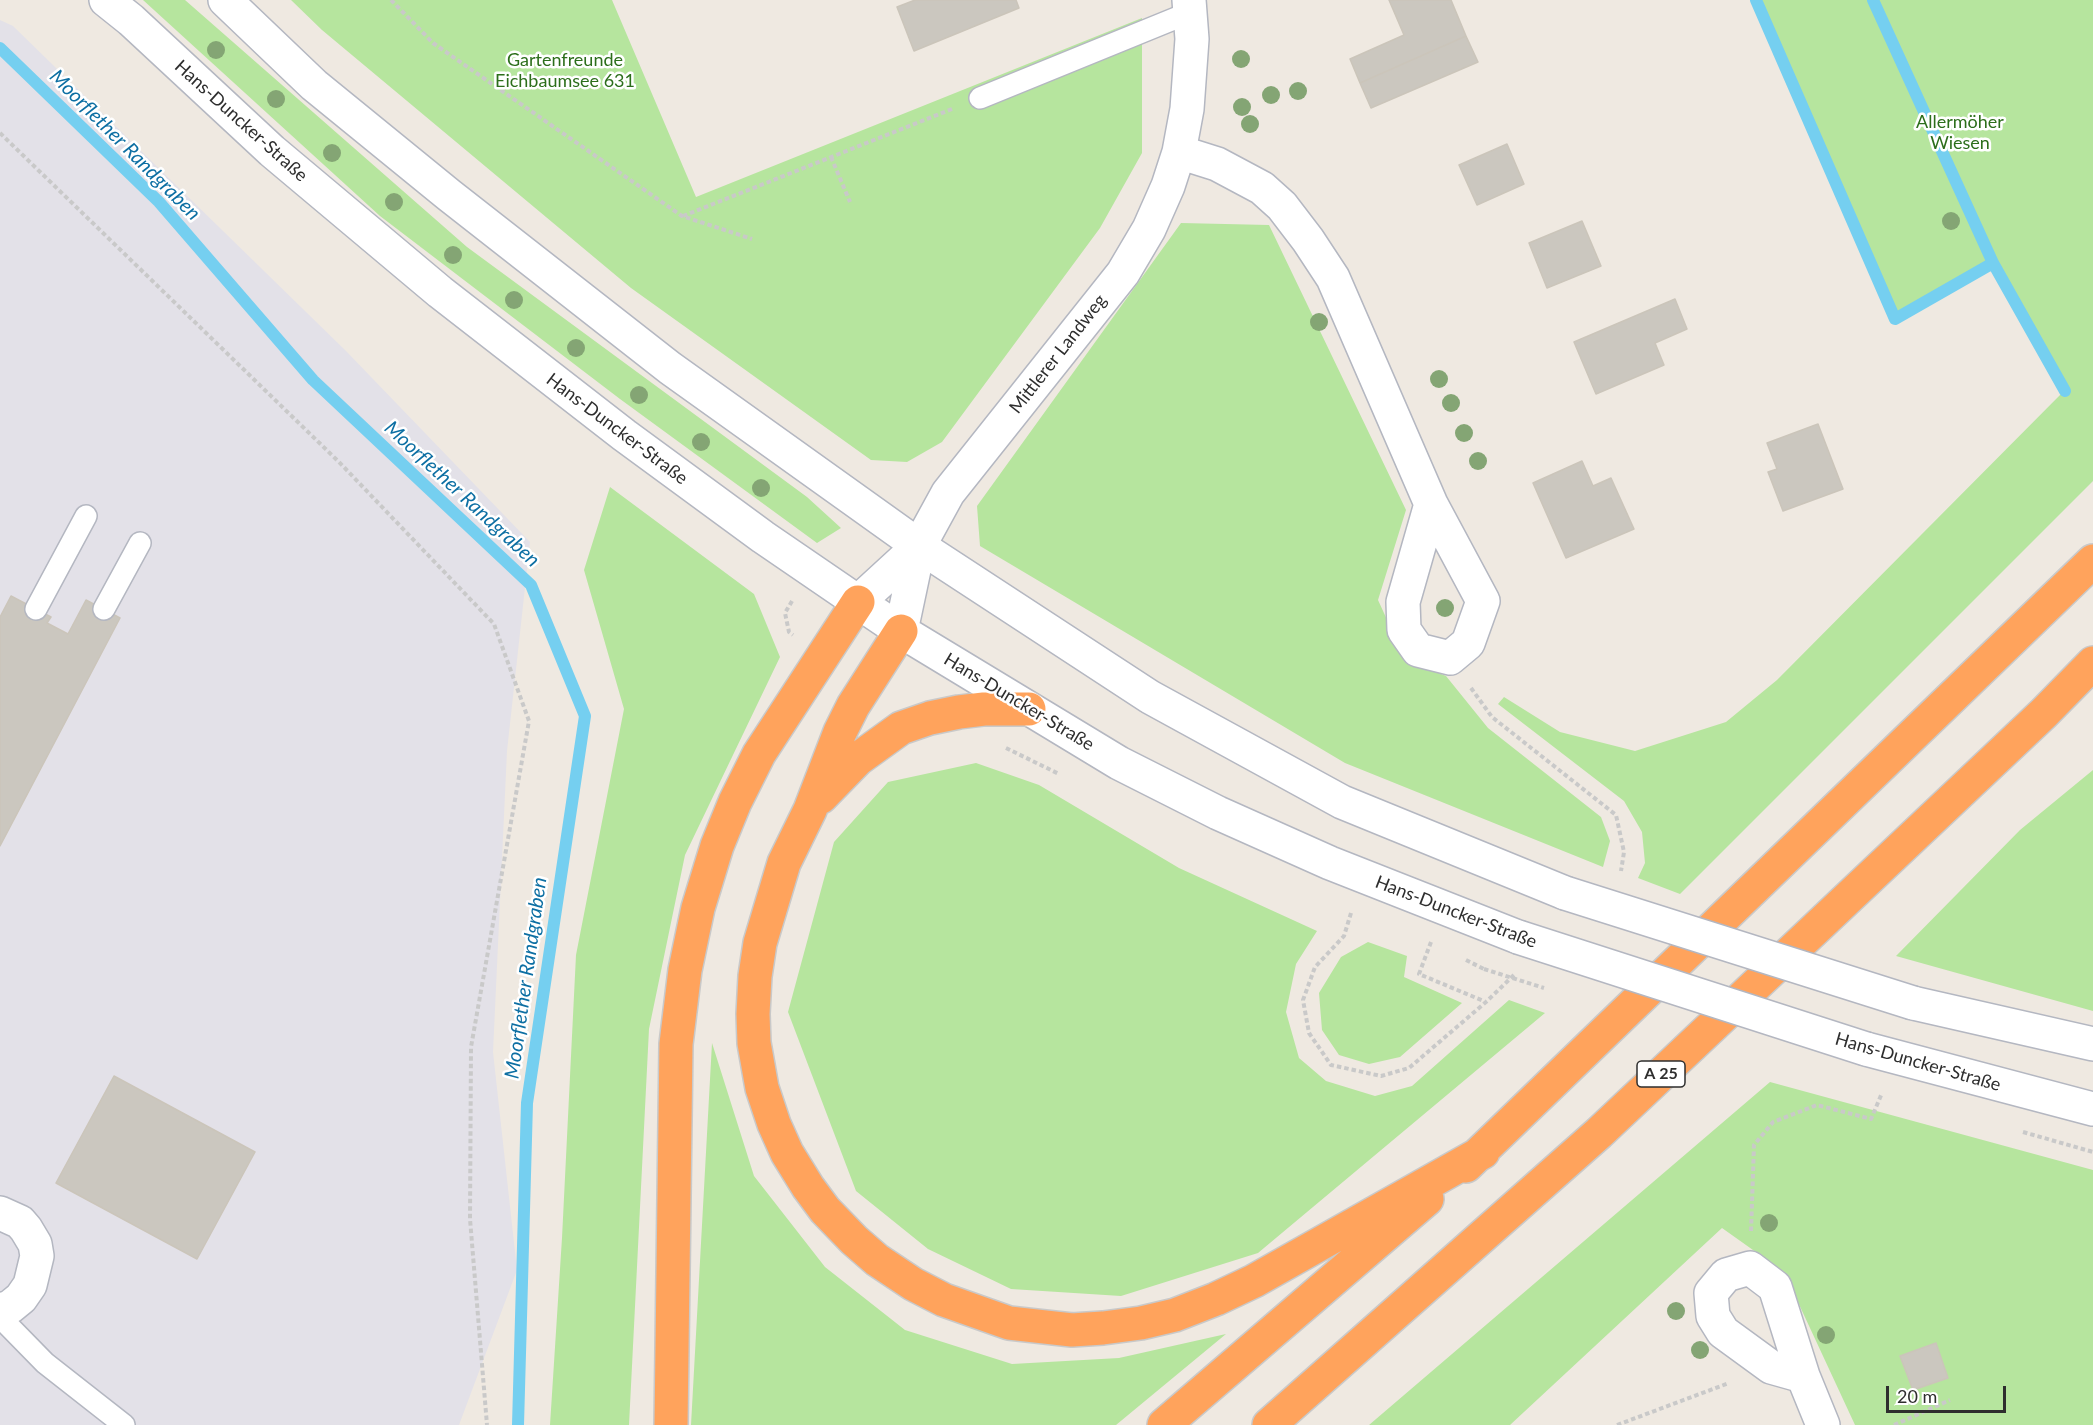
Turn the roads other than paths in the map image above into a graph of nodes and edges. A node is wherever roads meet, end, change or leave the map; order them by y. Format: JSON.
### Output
{"nodes":[{"id":1,"x":106,"y":0,"type":"edge"},
{"id":2,"x":225,"y":0,"type":"edge"},
{"id":3,"x":1190,"y":6,"type":"edge"},
{"id":4,"x":980,"y":98,"type":"road end"},
{"id":5,"x":1179,"y":152,"type":"junction"},
{"id":6,"x":1431,"y":504,"type":"dead end"},
{"id":7,"x":86,"y":516,"type":"dead end"},
{"id":8,"x":140,"y":543,"type":"dead end"},
{"id":9,"x":919,"y":546,"type":"junction"},
{"id":10,"x":2093,"y":561,"type":"edge"},
{"id":11,"x":858,"y":602,"type":"junction"},
{"id":12,"x":36,"y":609,"type":"dead end"},
{"id":13,"x":104,"y":609,"type":"dead end"},
{"id":14,"x":902,"y":631,"type":"junction"},
{"id":15,"x":2093,"y":663,"type":"edge"},
{"id":16,"x":2093,"y":697,"type":"edge"},
{"id":17,"x":1029,"y":709,"type":"junction"},
{"id":18,"x":2044,"y":713,"type":"junction"},
{"id":19,"x":810,"y":810,"type":"junction"},
{"id":20,"x":2093,"y":1044,"type":"edge"},
{"id":21,"x":2093,"y":1110,"type":"edge"},
{"id":22,"x":1483,"y":1152,"type":"junction"},
{"id":23,"x":0,"y":1213,"type":"edge"},
{"id":24,"x":0,"y":1310,"type":"edge"},
{"id":25,"x":0,"y":1317,"type":"edge"},
{"id":26,"x":1803,"y":1376,"type":"junction"},
{"id":27,"x":124,"y":1425,"type":"edge"},
{"id":28,"x":671,"y":1425,"type":"edge"},
{"id":29,"x":1164,"y":1425,"type":"edge"},
{"id":30,"x":1269,"y":1425,"type":"edge"},
{"id":31,"x":1823,"y":1425,"type":"edge"}],
"edges":[{"from":1,"to":11,"type":"street","name":"Hans-Duncker-Straße"},
{"from":2,"to":9,"type":"street"},
{"from":3,"to":4,"type":"lane"},
{"from":3,"to":5,"type":"street","name":"Mittlerer Landweg"},
{"from":5,"to":6,"type":"street"},
{"from":5,"to":9,"type":"street","name":"Mittlerer Landweg"},
{"from":7,"to":12,"type":"lane"},
{"from":8,"to":13,"type":"lane"},
{"from":9,"to":11,"type":"street"},
{"from":9,"to":14,"type":"street"},
{"from":9,"to":20,"type":"street","bridge":true},
{"from":10,"to":22,"type":"highway"},
{"from":11,"to":14,"type":"street","name":"Hans-Duncker-Straße"},
{"from":11,"to":28,"type":"highway"},
{"from":14,"to":17,"type":"street","name":"Hans-Duncker-Straße"},
{"from":14,"to":19,"type":"highway"},
{"from":15,"to":18,"type":"highway","number":"A 25"},
{"from":16,"to":18,"type":"highway"},
{"from":17,"to":19,"type":"highway"},
{"from":17,"to":21,"type":"street","name":"Hans-Duncker-Straße","bridge":true},
{"from":18,"to":30,"type":"highway","number":"A 25"},
{"from":19,"to":22,"type":"highway"},
{"from":22,"to":29,"type":"highway"},
{"from":23,"to":24,"type":"street"},
{"from":25,"to":27,"type":"lane"},
{"from":26,"to":26,"type":"street"},
{"from":26,"to":31,"type":"street"}]}
